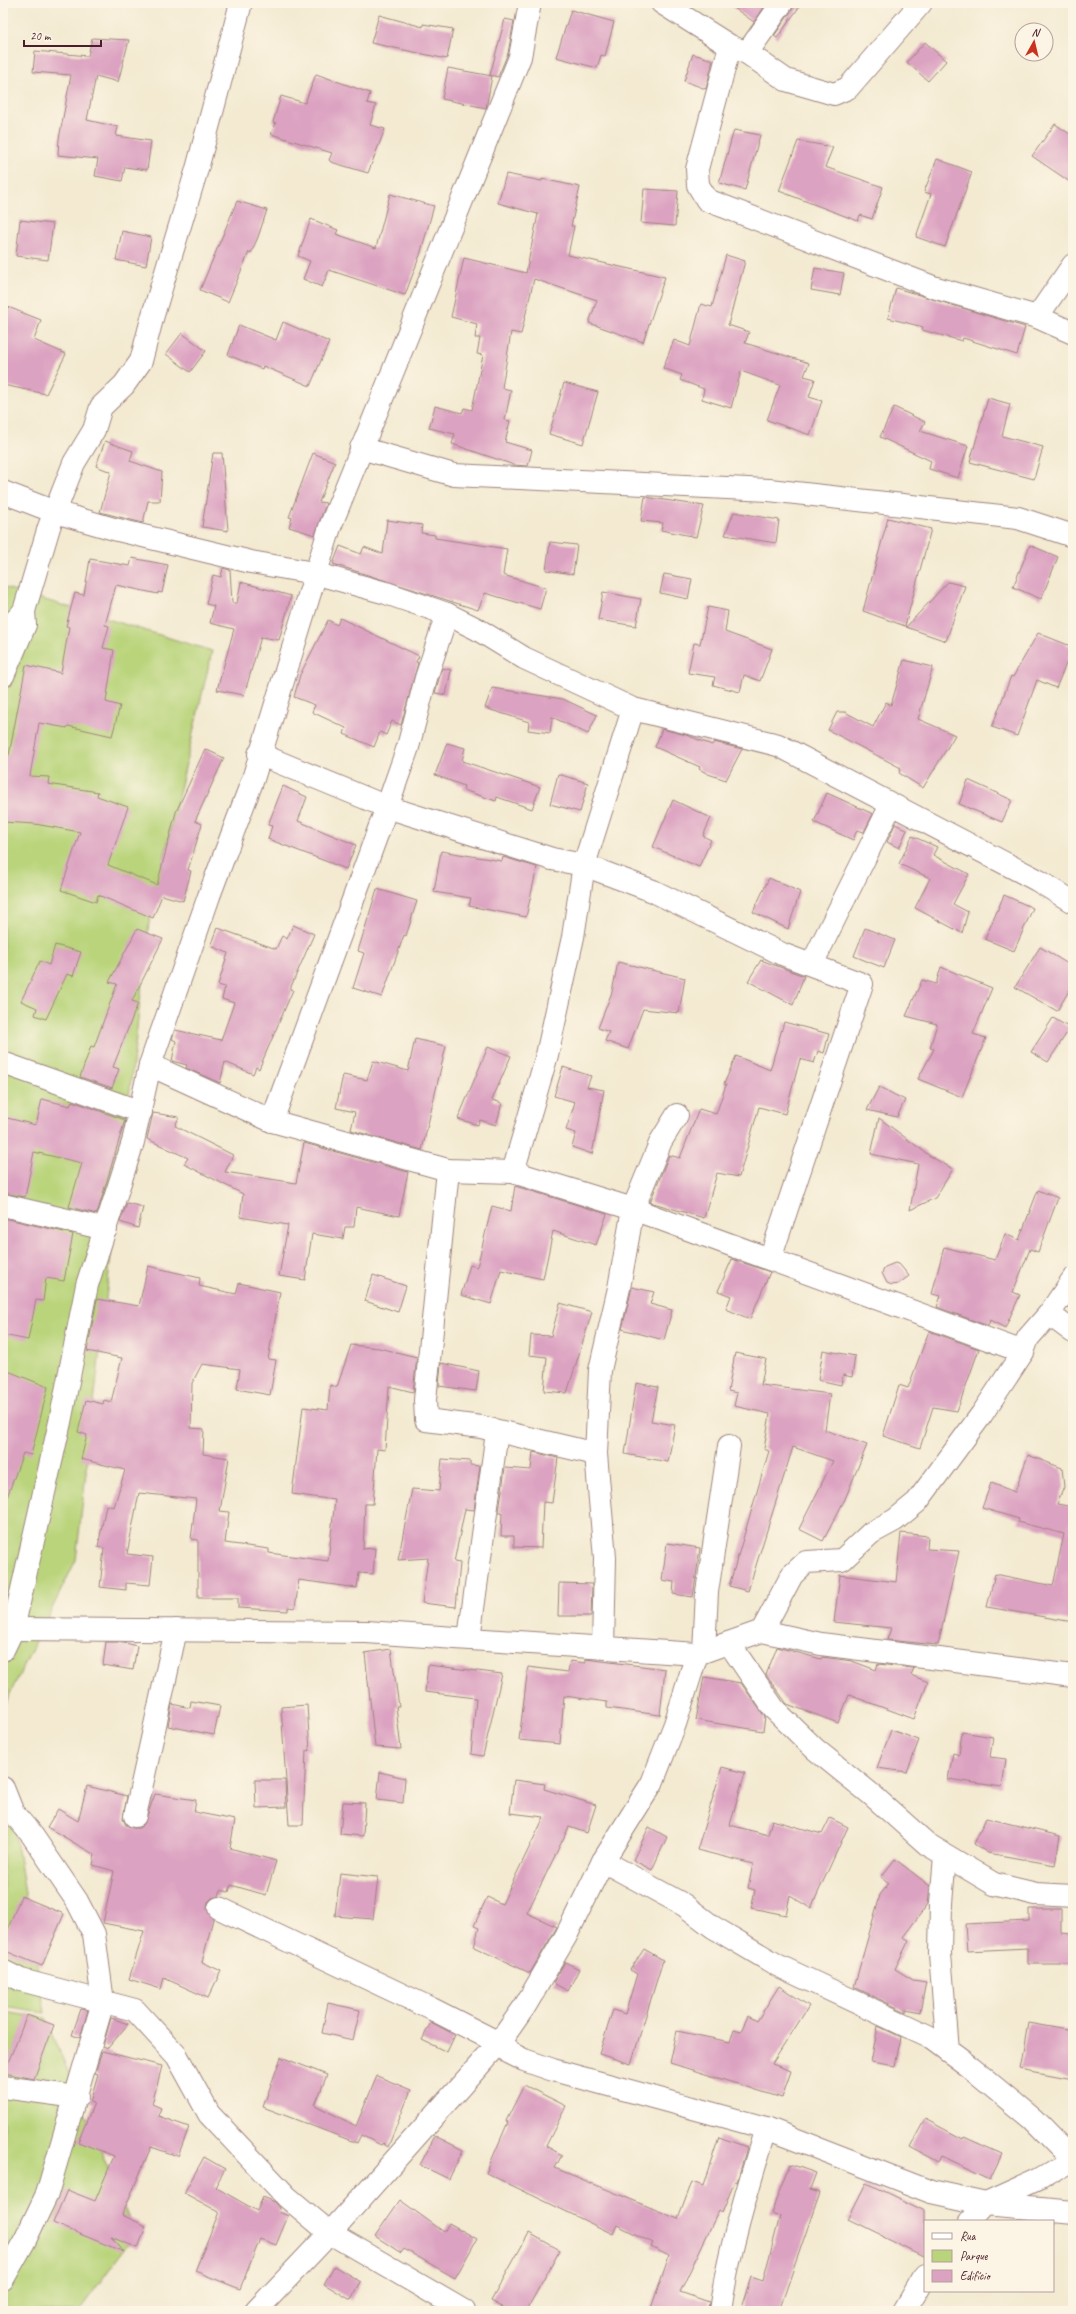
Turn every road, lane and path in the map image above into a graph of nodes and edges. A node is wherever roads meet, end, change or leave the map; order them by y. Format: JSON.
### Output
{"nodes":[{"id":1,"x":241,"y":3,"type":"edge"},
{"id":2,"x":530,"y":3,"type":"edge"},
{"id":3,"x":662,"y":3,"type":"edge"},
{"id":4,"x":782,"y":3,"type":"edge"},
{"id":5,"x":921,"y":3,"type":"edge"},
{"id":6,"x":739,"y":49,"type":"junction"},
{"id":7,"x":1073,"y":265,"type":"edge"},
{"id":8,"x":1037,"y":317,"type":"junction"},
{"id":9,"x":1073,"y":333,"type":"edge"},
{"id":10,"x":361,"y":448,"type":"junction"},
{"id":11,"x":3,"y":492,"type":"edge"},
{"id":12,"x":55,"y":512,"type":"junction"},
{"id":13,"x":1073,"y":536,"type":"edge"},
{"id":14,"x":314,"y":573,"type":"junction"},
{"id":15,"x":24,"y":611,"type":"junction"},
{"id":16,"x":447,"y":614,"type":"junction"},
{"id":17,"x":3,"y":634,"type":"edge"},
{"id":18,"x":8,"y":648,"type":"edge"},
{"id":19,"x":3,"y":676,"type":"edge"},
{"id":20,"x":633,"y":709,"type":"junction"},
{"id":21,"x":259,"y":754,"type":"junction"},
{"id":22,"x":891,"y":805,"type":"junction"},
{"id":23,"x":387,"y":807,"type":"junction"},
{"id":24,"x":584,"y":865,"type":"junction"},
{"id":25,"x":1073,"y":902,"type":"edge"},
{"id":26,"x":812,"y":964,"type":"junction"},
{"id":27,"x":3,"y":1063,"type":"edge"},
{"id":28,"x":150,"y":1065,"type":"junction"},
{"id":29,"x":141,"y":1112,"type":"junction"},
{"id":30,"x":678,"y":1115,"type":"dead end"},
{"id":31,"x":272,"y":1121,"type":"junction"},
{"id":32,"x":448,"y":1170,"type":"junction"},
{"id":33,"x":513,"y":1172,"type":"junction"},
{"id":34,"x":3,"y":1205,"type":"edge"},
{"id":35,"x":633,"y":1209,"type":"junction"},
{"id":36,"x":106,"y":1229,"type":"junction"},
{"id":37,"x":770,"y":1259,"type":"junction"},
{"id":38,"x":1073,"y":1279,"type":"edge"},
{"id":39,"x":1049,"y":1314,"type":"junction"},
{"id":40,"x":1073,"y":1332,"type":"edge"},
{"id":41,"x":1023,"y":1352,"type":"junction"},
{"id":42,"x":497,"y":1432,"type":"junction"},
{"id":43,"x":729,"y":1446,"type":"dead end"},
{"id":44,"x":596,"y":1454,"type":"junction"},
{"id":45,"x":13,"y":1629,"type":"junction"},
{"id":46,"x":176,"y":1630,"type":"junction"},
{"id":47,"x":762,"y":1631,"type":"junction"},
{"id":48,"x":469,"y":1638,"type":"junction"},
{"id":49,"x":729,"y":1643,"type":"junction"},
{"id":50,"x":603,"y":1647,"type":"junction"},
{"id":51,"x":3,"y":1650,"type":"edge"},
{"id":52,"x":700,"y":1652,"type":"junction"},
{"id":53,"x":1073,"y":1676,"type":"edge"},
{"id":54,"x":3,"y":1788,"type":"edge"},
{"id":55,"x":136,"y":1816,"type":"dead end"},
{"id":56,"x":945,"y":1856,"type":"junction"},
{"id":57,"x":603,"y":1862,"type":"junction"},
{"id":58,"x":1073,"y":1896,"type":"edge"},
{"id":59,"x":219,"y":1908,"type":"dead end"},
{"id":60,"x":3,"y":1971,"type":"edge"},
{"id":61,"x":104,"y":2002,"type":"junction"},
{"id":62,"x":499,"y":2043,"type":"junction"},
{"id":63,"x":948,"y":2051,"type":"junction"},
{"id":64,"x":3,"y":2087,"type":"edge"},
{"id":65,"x":77,"y":2097,"type":"junction"},
{"id":66,"x":766,"y":2128,"type":"junction"},
{"id":67,"x":1073,"y":2160,"type":"edge"},
{"id":68,"x":986,"y":2204,"type":"junction"},
{"id":69,"x":1073,"y":2212,"type":"edge"},
{"id":70,"x":972,"y":2220,"type":"edge"},
{"id":71,"x":330,"y":2233,"type":"junction"},
{"id":72,"x":924,"y":2277,"type":"edge"},
{"id":73,"x":3,"y":2279,"type":"edge"},
{"id":74,"x":256,"y":2311,"type":"edge"},
{"id":75,"x":464,"y":2311,"type":"edge"},
{"id":76,"x":720,"y":2311,"type":"edge"},
{"id":77,"x":904,"y":2311,"type":"edge"}],
"edges":[{"from":1,"to":12,"type":"street"},
{"from":2,"to":10,"type":"street"},
{"from":3,"to":6,"type":"street"},
{"from":4,"to":6,"type":"street"},
{"from":5,"to":6,"type":"street"},
{"from":6,"to":8,"type":"street"},
{"from":7,"to":8,"type":"street"},
{"from":8,"to":9,"type":"street"},
{"from":10,"to":13,"type":"street"},
{"from":10,"to":14,"type":"street"},
{"from":11,"to":12,"type":"street"},
{"from":12,"to":14,"type":"street"},
{"from":12,"to":15,"type":"street"},
{"from":14,"to":16,"type":"street"},
{"from":14,"to":21,"type":"street"},
{"from":15,"to":17,"type":"street"},
{"from":15,"to":18,"type":"street"},
{"from":16,"to":20,"type":"street"},
{"from":16,"to":23,"type":"street"},
{"from":18,"to":19,"type":"street"},
{"from":20,"to":22,"type":"street"},
{"from":20,"to":24,"type":"street"},
{"from":21,"to":23,"type":"street"},
{"from":21,"to":28,"type":"street"},
{"from":22,"to":25,"type":"street"},
{"from":22,"to":26,"type":"street"},
{"from":23,"to":24,"type":"street"},
{"from":23,"to":31,"type":"street"},
{"from":24,"to":26,"type":"street"},
{"from":24,"to":33,"type":"street"},
{"from":26,"to":37,"type":"street"},
{"from":27,"to":29,"type":"street"},
{"from":28,"to":29,"type":"street"},
{"from":28,"to":31,"type":"street"},
{"from":29,"to":36,"type":"street"},
{"from":30,"to":35,"type":"street"},
{"from":31,"to":32,"type":"street"},
{"from":32,"to":33,"type":"street"},
{"from":32,"to":42,"type":"street"},
{"from":33,"to":35,"type":"street"},
{"from":34,"to":36,"type":"street"},
{"from":35,"to":37,"type":"street"},
{"from":35,"to":44,"type":"street"},
{"from":36,"to":45,"type":"street"},
{"from":37,"to":41,"type":"street"},
{"from":38,"to":39,"type":"street"},
{"from":39,"to":40,"type":"street"},
{"from":39,"to":41,"type":"street"},
{"from":41,"to":47,"type":"street"},
{"from":42,"to":44,"type":"street"},
{"from":42,"to":48,"type":"street"},
{"from":43,"to":52,"type":"street"},
{"from":44,"to":50,"type":"street"},
{"from":45,"to":46,"type":"street"},
{"from":45,"to":51,"type":"street"},
{"from":46,"to":48,"type":"street"},
{"from":46,"to":55,"type":"street"},
{"from":47,"to":49,"type":"street"},
{"from":47,"to":53,"type":"street"},
{"from":48,"to":50,"type":"street"},
{"from":49,"to":52,"type":"street"},
{"from":49,"to":56,"type":"street"},
{"from":50,"to":52,"type":"street"},
{"from":52,"to":57,"type":"street"},
{"from":54,"to":61,"type":"street"},
{"from":56,"to":58,"type":"street"},
{"from":56,"to":63,"type":"street"},
{"from":57,"to":62,"type":"street"},
{"from":57,"to":63,"type":"street"},
{"from":59,"to":62,"type":"street"},
{"from":60,"to":61,"type":"street"},
{"from":61,"to":65,"type":"street"},
{"from":61,"to":71,"type":"street"},
{"from":62,"to":66,"type":"street"},
{"from":62,"to":71,"type":"street"},
{"from":63,"to":67,"type":"street"},
{"from":64,"to":65,"type":"street"},
{"from":65,"to":73,"type":"street"},
{"from":66,"to":68,"type":"street"},
{"from":66,"to":76,"type":"street"},
{"from":67,"to":68,"type":"street"},
{"from":68,"to":69,"type":"street"},
{"from":68,"to":70,"type":"street"},
{"from":71,"to":74,"type":"street"},
{"from":71,"to":75,"type":"street"},
{"from":72,"to":77,"type":"street"}]}
